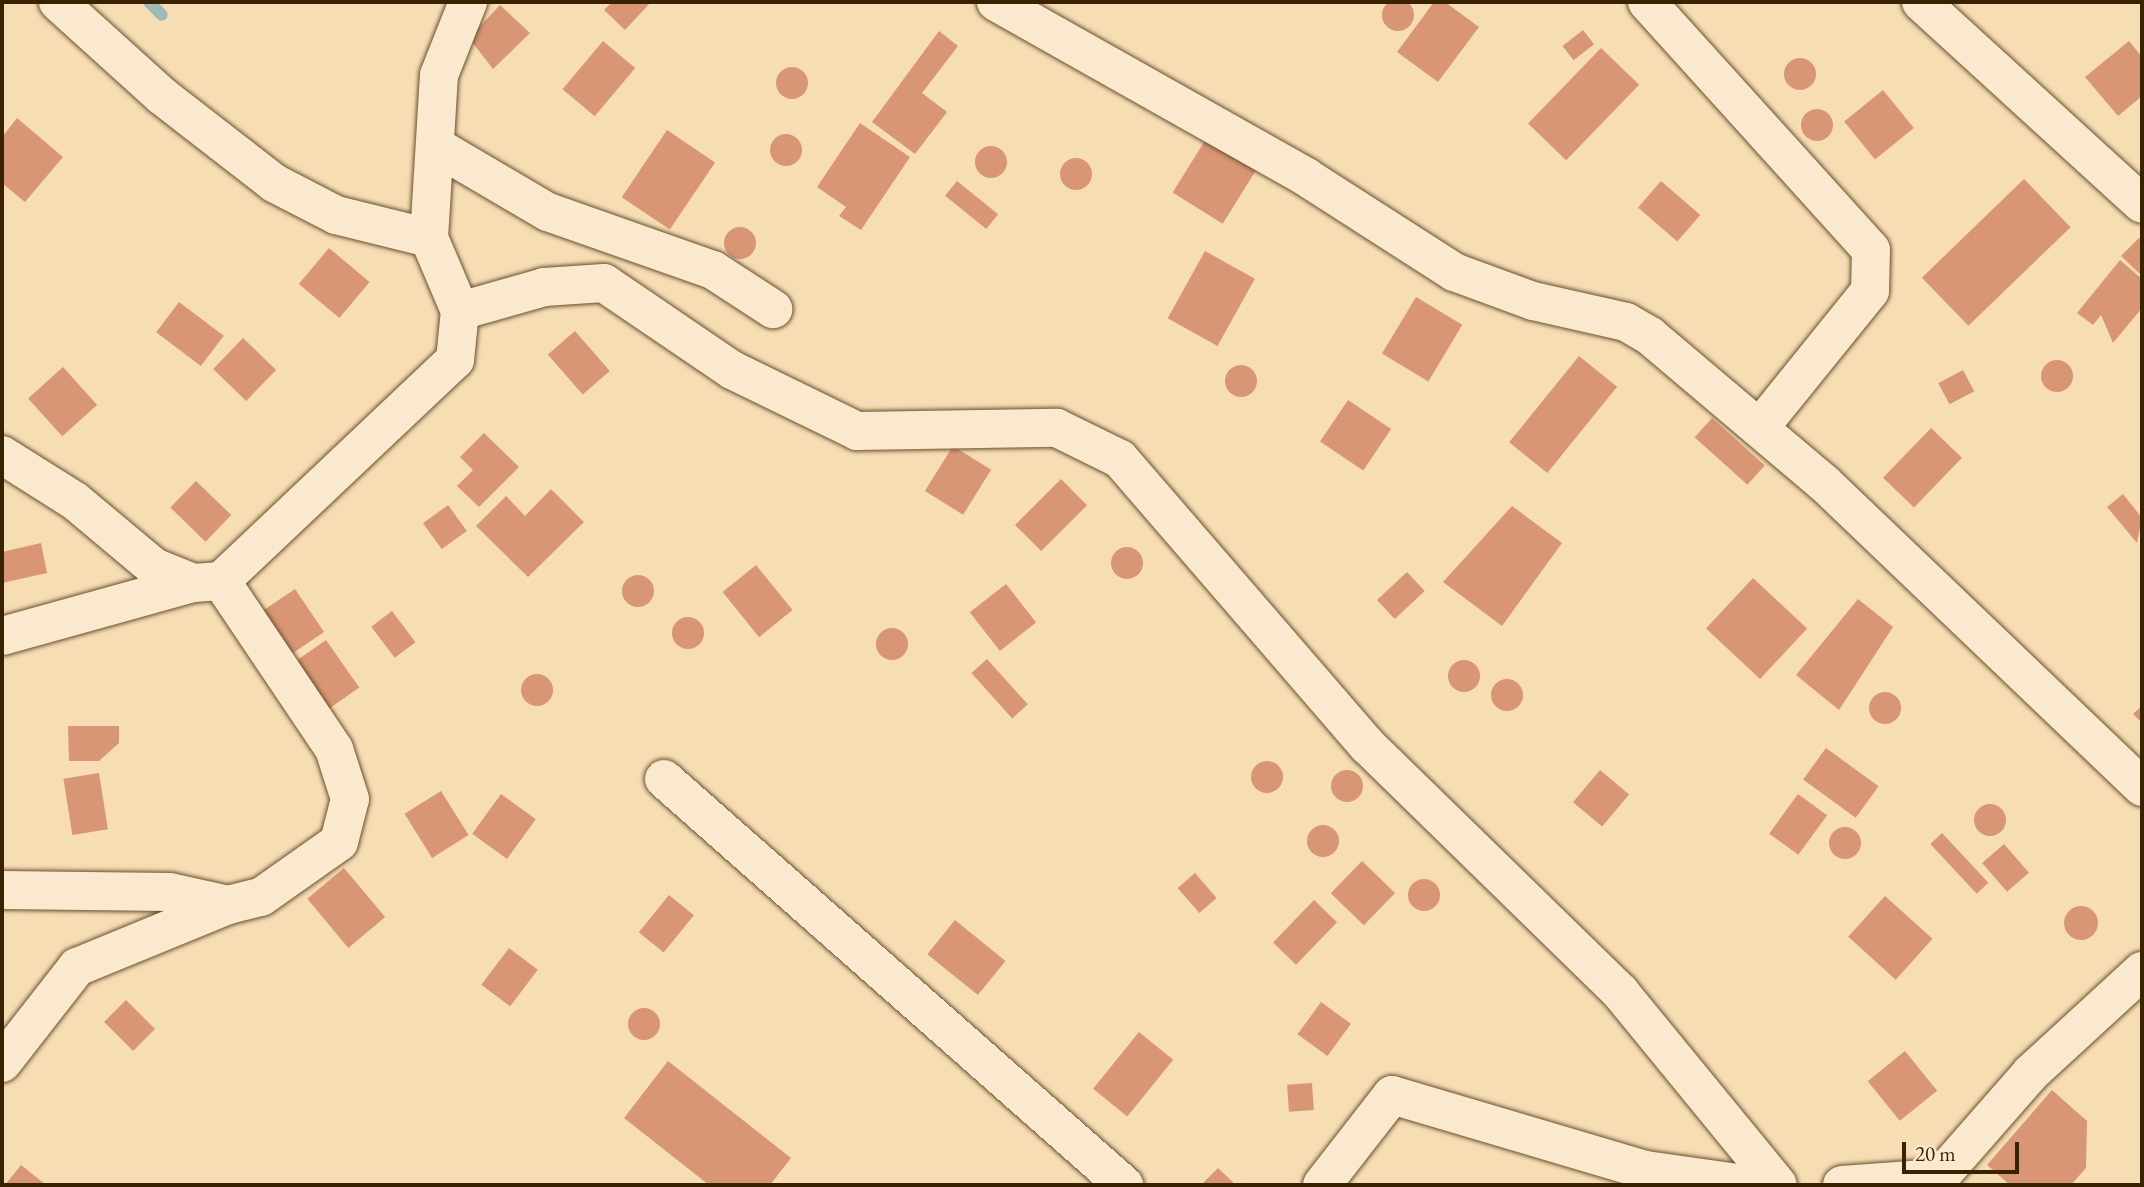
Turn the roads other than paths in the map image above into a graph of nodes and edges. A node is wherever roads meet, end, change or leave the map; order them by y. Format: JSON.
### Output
{"nodes":[{"id":1,"x":58,"y":2,"type":"edge"},
{"id":2,"x":468,"y":2,"type":"edge"},
{"id":3,"x":996,"y":2,"type":"edge"},
{"id":4,"x":1647,"y":2,"type":"edge"},
{"id":5,"x":1921,"y":2,"type":"edge"},
{"id":6,"x":437,"y":148,"type":"junction"},
{"id":7,"x":2142,"y":204,"type":"edge"},
{"id":8,"x":429,"y":238,"type":"junction"},
{"id":9,"x":773,"y":309,"type":"dead end"},
{"id":10,"x":460,"y":311,"type":"junction"},
{"id":11,"x":1761,"y":426,"type":"junction"},
{"id":12,"x":2,"y":455,"type":"edge"},
{"id":13,"x":207,"y":582,"type":"junction"},
{"id":14,"x":2,"y":636,"type":"edge"},
{"id":15,"x":664,"y":779,"type":"dead end"},
{"id":16,"x":2142,"y":787,"type":"edge"},
{"id":17,"x":2,"y":890,"type":"edge"},
{"id":18,"x":228,"y":905,"type":"junction"},
{"id":19,"x":2142,"y":971,"type":"edge"},
{"id":20,"x":2,"y":1063,"type":"edge"},
{"id":21,"x":1124,"y":1185,"type":"edge"},
{"id":22,"x":1322,"y":1185,"type":"edge"},
{"id":23,"x":1752,"y":1185,"type":"edge"},
{"id":24,"x":1779,"y":1185,"type":"edge"},
{"id":25,"x":1842,"y":1185,"type":"edge"}],
"edges":[{"from":1,"to":8,"type":"street"},
{"from":2,"to":6,"type":"street"},
{"from":3,"to":11,"type":"street"},
{"from":4,"to":11,"type":"street"},
{"from":5,"to":7,"type":"street"},
{"from":6,"to":8,"type":"street"},
{"from":6,"to":9,"type":"street"},
{"from":8,"to":10,"type":"street"},
{"from":10,"to":13,"type":"street"},
{"from":10,"to":24,"type":"street"},
{"from":11,"to":16,"type":"street"},
{"from":12,"to":13,"type":"street"},
{"from":13,"to":14,"type":"street"},
{"from":13,"to":18,"type":"street"},
{"from":15,"to":21,"type":"street"},
{"from":17,"to":18,"type":"street"},
{"from":18,"to":20,"type":"street"},
{"from":19,"to":25,"type":"street"},
{"from":22,"to":23,"type":"street"}]}
